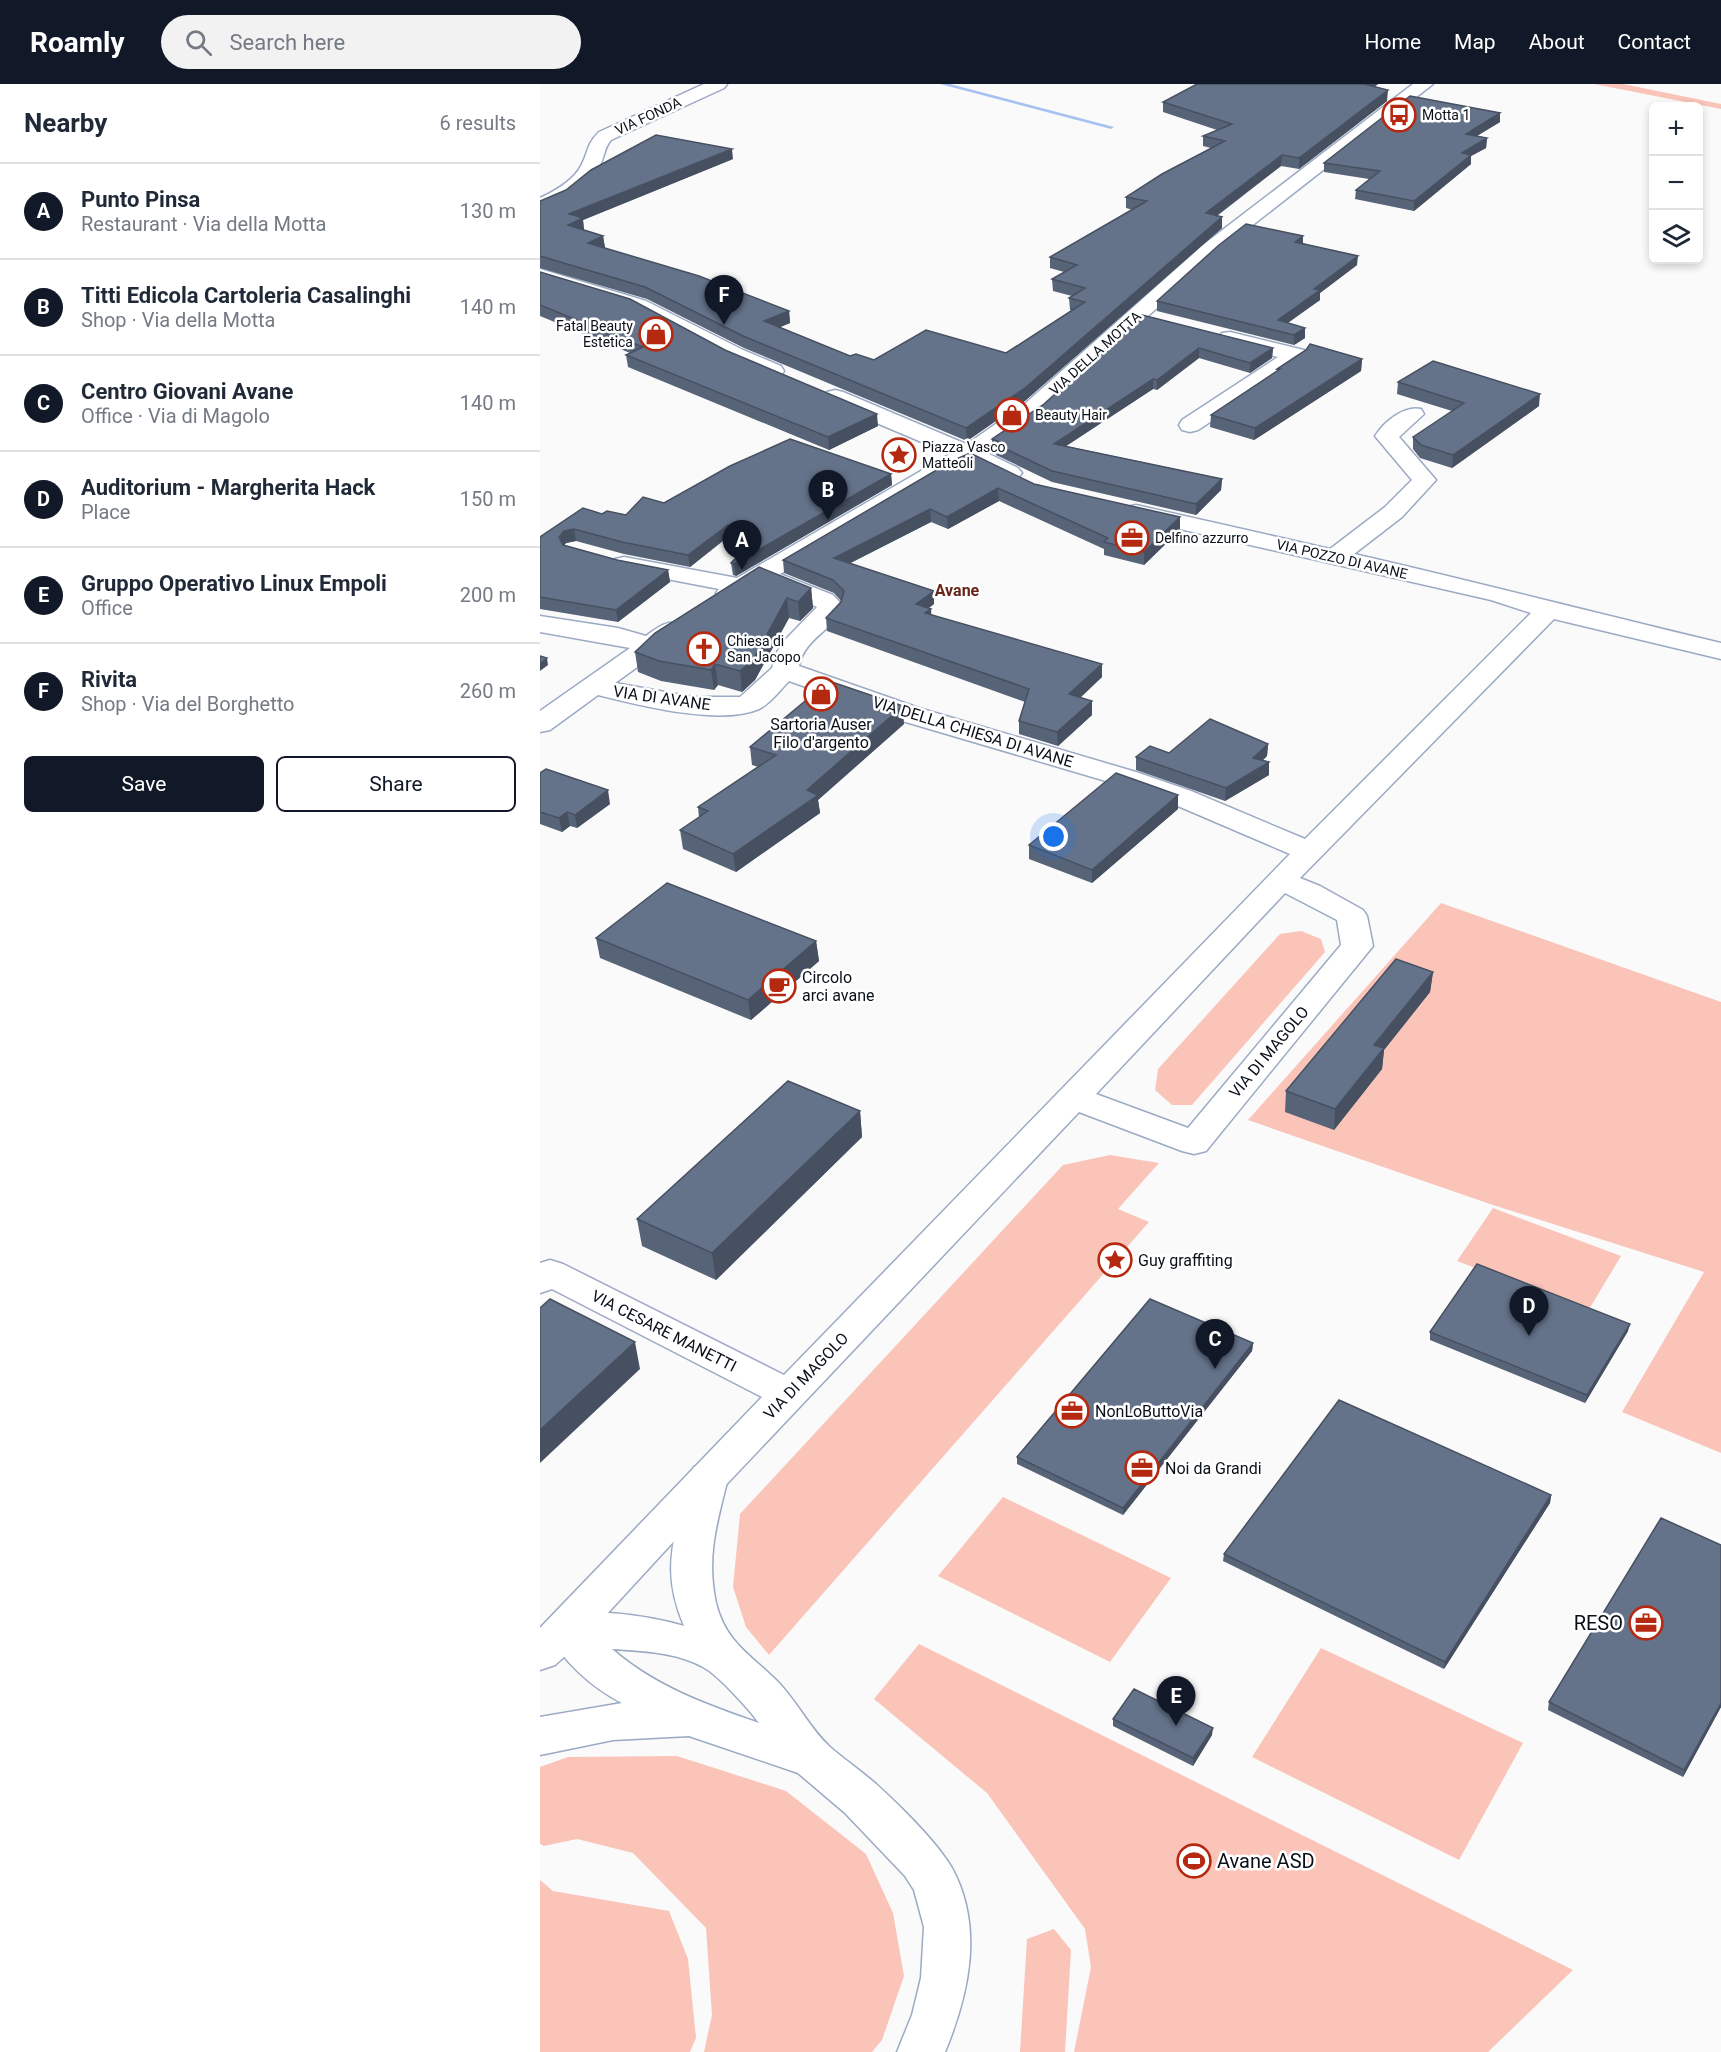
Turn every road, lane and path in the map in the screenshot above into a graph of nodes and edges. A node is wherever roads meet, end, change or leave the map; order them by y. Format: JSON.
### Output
{"nodes":[{"id":1,"x":718,"y":84,"type":"edge"},
{"id":2,"x":1424,"y":84,"type":"edge"},
{"id":3,"x":540,"y":205,"type":"edge"},
{"id":4,"x":540,"y":275,"type":"edge"},
{"id":5,"x":1138,"y":315,"type":"junction"},
{"id":6,"x":1161,"y":321,"type":"edge"},
{"id":7,"x":1206,"y":332,"type":"edge"},
{"id":8,"x":790,"y":378,"type":"edge"},
{"id":9,"x":812,"y":387,"type":"edge"},
{"id":10,"x":1413,"y":414,"type":"dead end"},
{"id":11,"x":1190,"y":425,"type":"dead end"},
{"id":12,"x":968,"y":453,"type":"junction"},
{"id":13,"x":1032,"y":484,"type":"edge"},
{"id":14,"x":1119,"y":508,"type":"edge"},
{"id":15,"x":597,"y":557,"type":"edge"},
{"id":16,"x":1335,"y":557,"type":"junction"},
{"id":17,"x":750,"y":580,"type":"junction"},
{"id":18,"x":1548,"y":610,"type":"junction"},
{"id":19,"x":540,"y":624,"type":"edge"},
{"id":20,"x":648,"y":645,"type":"junction"},
{"id":21,"x":1721,"y":651,"type":"edge"},
{"id":22,"x":785,"y":670,"type":"junction"},
{"id":23,"x":592,"y":685,"type":"junction"},
{"id":24,"x":540,"y":724,"type":"edge"},
{"id":25,"x":1309,"y":852,"type":"junction"},
{"id":26,"x":1280,"y":881,"type":"junction"},
{"id":27,"x":1072,"y":1097,"type":"junction"},
{"id":28,"x":540,"y":1280,"type":"edge"},
{"id":29,"x":789,"y":1394,"type":"junction"},
{"id":30,"x":708,"y":1478,"type":"junction"},
{"id":31,"x":554,"y":1641,"type":"edge"},
{"id":32,"x":718,"y":1654,"type":"junction"},
{"id":33,"x":689,"y":1718,"type":"junction"},
{"id":34,"x":540,"y":1736,"type":"edge"},
{"id":35,"x":813,"y":1759,"type":"junction"},
{"id":36,"x":921,"y":2052,"type":"edge"}],
"edges":[{"from":1,"to":3,"type":"street","name":"VIA FONDA"},
{"from":2,"to":5,"type":"street","name":"VIA DELLA MOTTA"},
{"from":4,"to":8,"type":"street"},
{"from":5,"to":6,"type":"street"},
{"from":5,"to":12,"type":"street","name":"VIA DELLA MOTTA"},
{"from":7,"to":11,"type":"street"},
{"from":9,"to":12,"type":"street"},
{"from":10,"to":16,"type":"street"},
{"from":12,"to":13,"type":"street"},
{"from":12,"to":17,"type":"street","name":"VIA DELLA MOTTA"},
{"from":14,"to":16,"type":"street","name":"VIA POZZO DI AVANE"},
{"from":15,"to":17,"type":"street"},
{"from":16,"to":18,"type":"street","name":"VIA POZZO DI AVANE"},
{"from":17,"to":20,"type":"street","name":"VIA DELLA MOTTA"},
{"from":17,"to":22,"type":"street"},
{"from":18,"to":21,"type":"street","name":"VIA POZZO DI AVANE"},
{"from":18,"to":25,"type":"street","name":"VIA DI MAGOLO"},
{"from":19,"to":20,"type":"street"},
{"from":20,"to":23,"type":"street","name":"VIA DELLA MOTTA"},
{"from":22,"to":23,"type":"street","name":"VIA DI AVANE"},
{"from":22,"to":25,"type":"street","name":"VIA DELLA CHIESA DI AVANE"},
{"from":23,"to":24,"type":"street","name":"VIA DI AVANE"},
{"from":25,"to":26,"type":"street","name":"VIA DI MAGOLO"},
{"from":26,"to":27,"type":"street","name":"VIA DI MAGOLO"},
{"from":26,"to":27,"type":"street","name":"VIA DI MAGOLO"},
{"from":27,"to":29,"type":"street","name":"VIA DI MAGOLO"},
{"from":28,"to":29,"type":"street","name":"VIA CESARE MANETTI"},
{"from":29,"to":30,"type":"street","name":"VIA DI MAGOLO"},
{"from":30,"to":31,"type":"street","name":"VIA DI MAGOLO"},
{"from":30,"to":32,"type":"street"},
{"from":31,"to":32,"type":"street"},
{"from":31,"to":33,"type":"street"},
{"from":32,"to":35,"type":"street"},
{"from":33,"to":34,"type":"street"},
{"from":33,"to":35,"type":"street"},
{"from":35,"to":36,"type":"street"}]}
